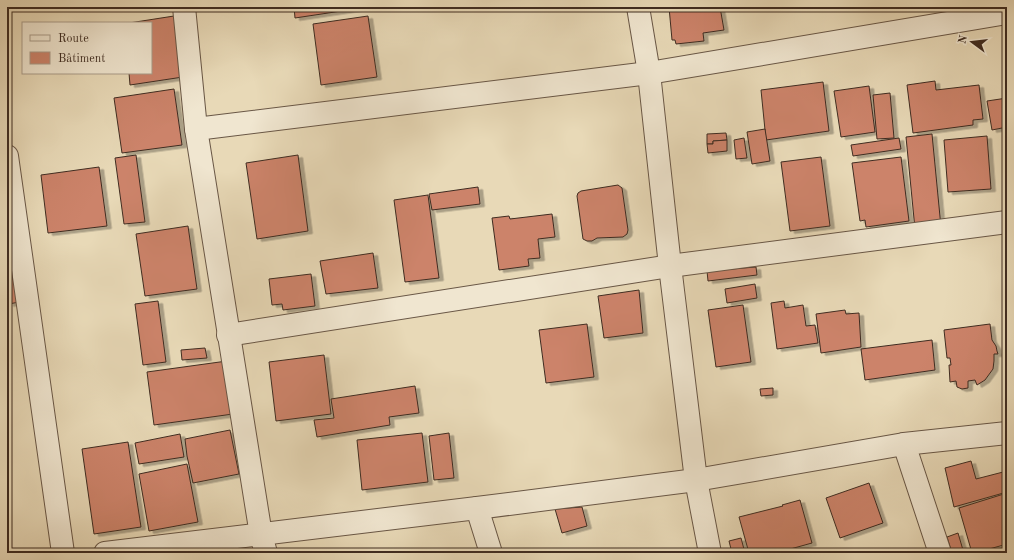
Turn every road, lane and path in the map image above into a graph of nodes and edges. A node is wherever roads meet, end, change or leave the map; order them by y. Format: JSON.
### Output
{"nodes":[{"id":1,"x":184,"y":7,"type":"edge"},
{"id":2,"x":638,"y":7,"type":"edge"},
{"id":3,"x":1007,"y":12,"type":"edge"},
{"id":4,"x":649,"y":73,"type":"junction"},
{"id":5,"x":196,"y":129,"type":"junction"},
{"id":6,"x":7,"y":156,"type":"edge"},
{"id":7,"x":1007,"y":222,"type":"edge"},
{"id":8,"x":670,"y":266,"type":"junction"},
{"id":9,"x":228,"y":335,"type":"junction"},
{"id":10,"x":1007,"y":433,"type":"edge"},
{"id":11,"x":904,"y":444,"type":"junction"},
{"id":12,"x":696,"y":480,"type":"junction"},
{"id":13,"x":477,"y":508,"type":"junction"},
{"id":14,"x":263,"y":544,"type":"edge"},
{"id":15,"x":63,"y":553,"type":"edge"},
{"id":16,"x":105,"y":553,"type":"edge"},
{"id":17,"x":491,"y":553,"type":"edge"},
{"id":18,"x":710,"y":553,"type":"edge"},
{"id":19,"x":940,"y":553,"type":"edge"}],
"edges":[{"from":1,"to":5,"type":"street"},
{"from":2,"to":4,"type":"street"},
{"from":3,"to":4,"type":"street"},
{"from":4,"to":5,"type":"street"},
{"from":4,"to":8,"type":"street"},
{"from":5,"to":9,"type":"street"},
{"from":6,"to":15,"type":"street"},
{"from":7,"to":8,"type":"street"},
{"from":8,"to":9,"type":"street"},
{"from":8,"to":12,"type":"street"},
{"from":9,"to":14,"type":"street"},
{"from":10,"to":11,"type":"street"},
{"from":11,"to":12,"type":"street"},
{"from":11,"to":19,"type":"street"},
{"from":12,"to":13,"type":"street"},
{"from":12,"to":18,"type":"street"},
{"from":13,"to":14,"type":"street"},
{"from":13,"to":17,"type":"street"},
{"from":14,"to":16,"type":"street"}]}
